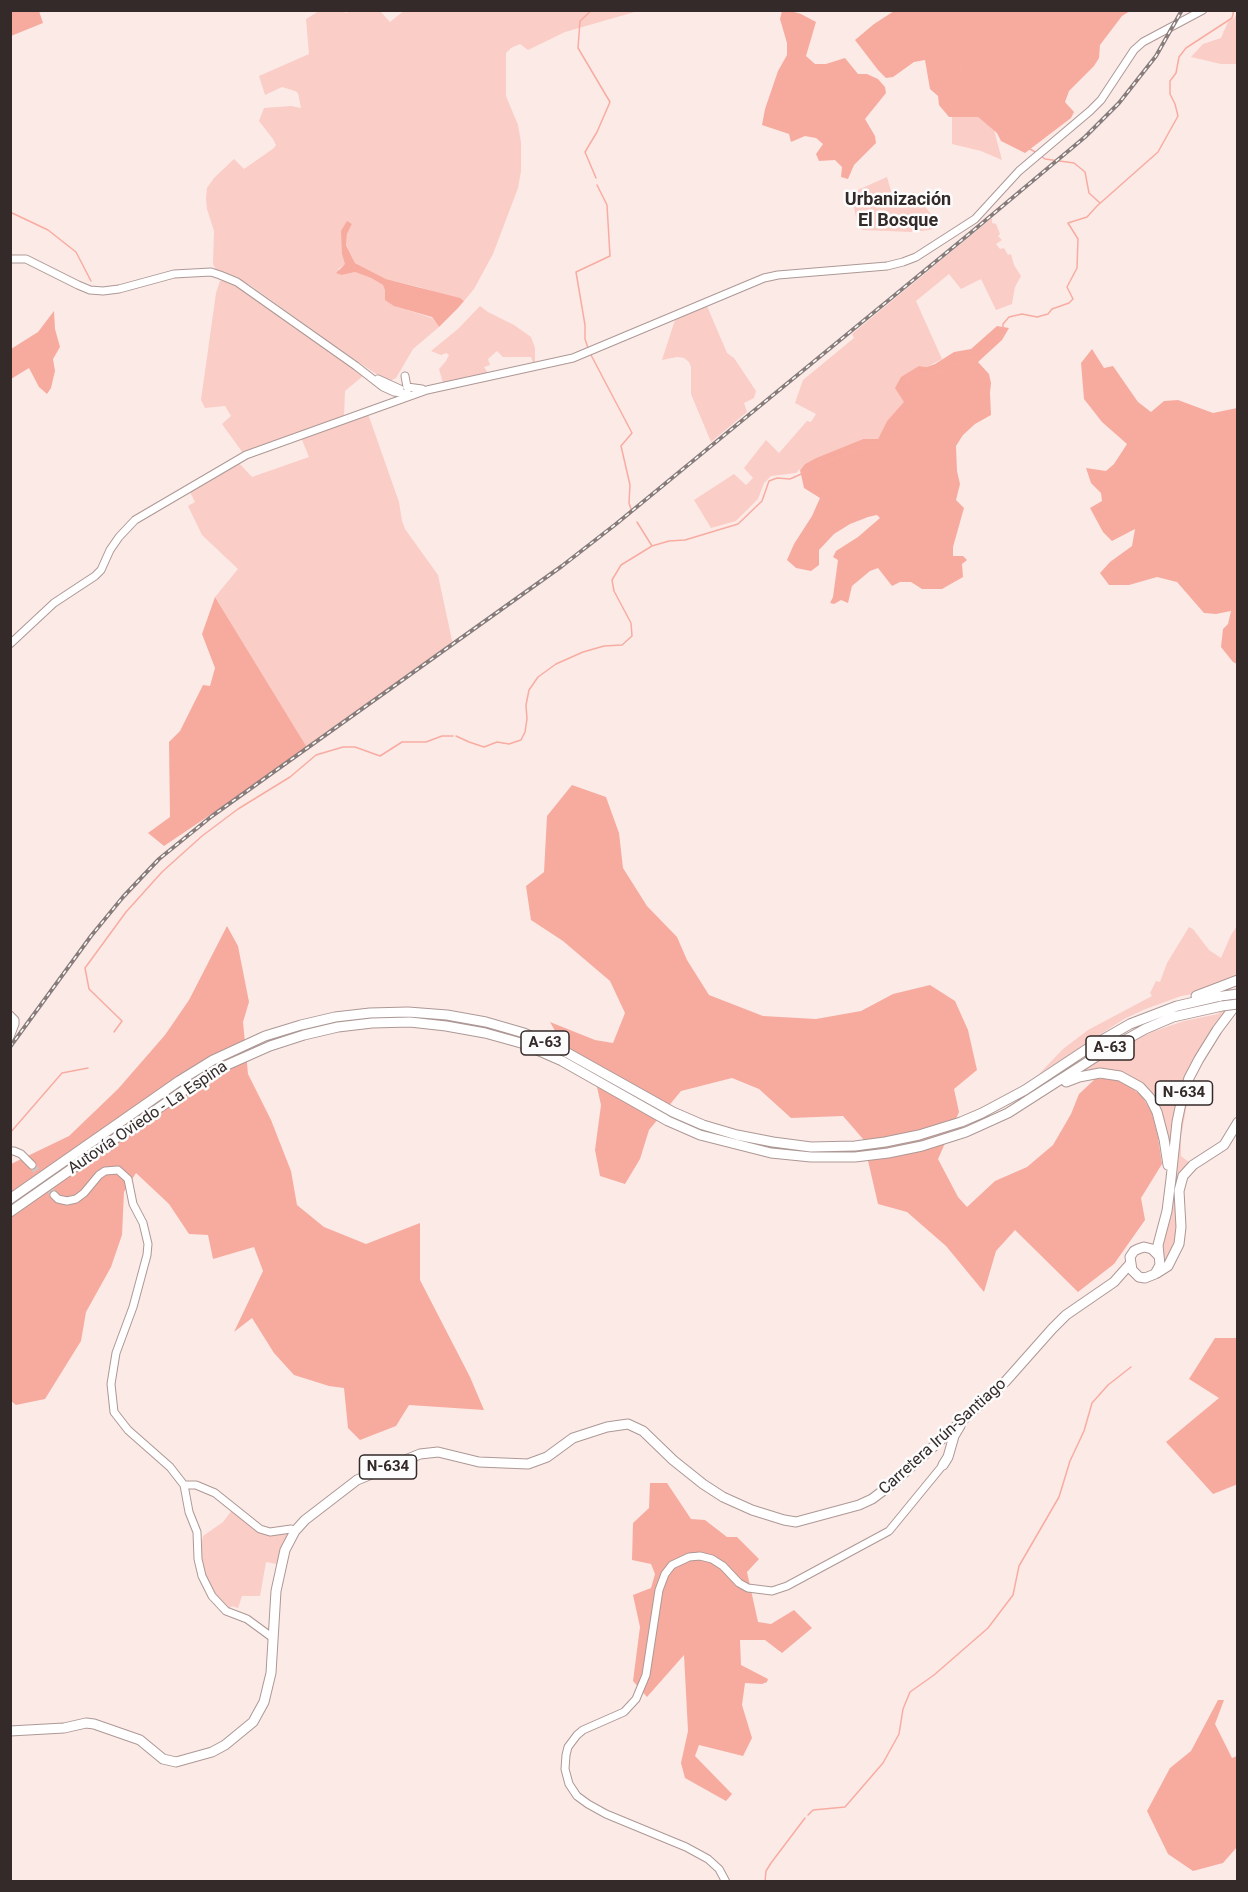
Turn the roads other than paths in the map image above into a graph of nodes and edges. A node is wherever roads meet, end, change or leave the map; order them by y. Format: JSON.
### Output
{"nodes":[{"id":1,"x":1203,"y":10,"type":"edge"},
{"id":2,"x":1195,"y":13,"type":"edge"},
{"id":3,"x":10,"y":259,"type":"edge"},
{"id":4,"x":380,"y":383,"type":"junction"},
{"id":5,"x":427,"y":390,"type":"junction"},
{"id":6,"x":389,"y":391,"type":"junction"},
{"id":7,"x":399,"y":392,"type":"junction"},
{"id":8,"x":416,"y":392,"type":"junction"},
{"id":9,"x":386,"y":404,"type":"junction"},
{"id":10,"x":10,"y":645,"type":"edge"},
{"id":11,"x":1238,"y":980,"type":"edge"},
{"id":12,"x":1236,"y":999,"type":"edge"},
{"id":13,"x":13,"y":1018,"type":"edge"},
{"id":14,"x":10,"y":1037,"type":"edge"},
{"id":15,"x":1090,"y":1047,"type":"junction"},
{"id":16,"x":1008,"y":1113,"type":"junction"},
{"id":17,"x":1238,"y":1122,"type":"edge"},
{"id":18,"x":10,"y":1151,"type":"edge"},
{"id":19,"x":32,"y":1165,"type":"tunnel mouth"},
{"id":20,"x":54,"y":1195,"type":"dead end"},
{"id":21,"x":1169,"y":1197,"type":"junction"},
{"id":22,"x":10,"y":1199,"type":"edge"},
{"id":23,"x":10,"y":1212,"type":"edge"},
{"id":24,"x":1161,"y":1233,"type":"junction"},
{"id":25,"x":1147,"y":1247,"type":"junction"},
{"id":26,"x":1160,"y":1258,"type":"junction"},
{"id":27,"x":1172,"y":1259,"type":"junction"},
{"id":28,"x":1130,"y":1264,"type":"junction"},
{"id":29,"x":1155,"y":1274,"type":"junction"},
{"id":30,"x":1136,"y":1275,"type":"junction"},
{"id":31,"x":1114,"y":1282,"type":"junction"},
{"id":32,"x":971,"y":1413,"type":"junction"},
{"id":33,"x":940,"y":1440,"type":"junction"},
{"id":34,"x":946,"y":1453,"type":"junction"},
{"id":35,"x":943,"y":1465,"type":"joint"},
{"id":36,"x":903,"y":1474,"type":"junction"},
{"id":37,"x":184,"y":1485,"type":"junction"},
{"id":38,"x":296,"y":1531,"type":"junction"},
{"id":39,"x":273,"y":1638,"type":"junction"},
{"id":40,"x":10,"y":1731,"type":"edge"},
{"id":41,"x":726,"y":1881,"type":"edge"}],
"edges":[{"from":1,"to":2,"type":"street"},
{"from":2,"to":5,"type":"street"},
{"from":3,"to":4,"type":"street"},
{"from":4,"to":5,"type":"street"},
{"from":4,"to":6,"type":"street"},
{"from":4,"to":7,"type":"street"},
{"from":5,"to":8,"type":"street"},
{"from":6,"to":7,"type":"street"},
{"from":6,"to":9,"type":"street"},
{"from":7,"to":8,"type":"street"},
{"from":7,"to":9,"type":"street"},
{"from":8,"to":9,"type":"street"},
{"from":9,"to":10,"type":"street"},
{"from":11,"to":15,"type":"highway"},
{"from":12,"to":15,"type":"highway","name":"Autovía Oviedo - La Espina","number":"A-63"},
{"from":12,"to":16,"type":"highway","name":"Autovía Oviedo - La Espina","number":"A-63","bridge":true},
{"from":12,"to":21,"type":"highway","number":"N-634"},
{"from":13,"to":14,"type":"street"},
{"from":15,"to":22,"type":"highway","name":"Autovía Oviedo - La Espina","number":"A-63"},
{"from":16,"to":21,"type":"highway"},
{"from":16,"to":23,"type":"highway","name":"Autovía Oviedo - La Espina","number":"A-63"},
{"from":17,"to":27,"type":"highway"},
{"from":18,"to":19,"type":"street"},
{"from":20,"to":37,"type":"street"},
{"from":21,"to":24,"type":"highway","number":"N-634"},
{"from":24,"to":25,"type":"highway","number":"N-634"},
{"from":24,"to":26,"type":"highway","number":"N-634"},
{"from":25,"to":26,"type":"highway"},
{"from":25,"to":28,"type":"highway","number":"N-634"},
{"from":26,"to":27,"type":"highway"},
{"from":26,"to":29,"type":"highway","number":"N-634"},
{"from":27,"to":29,"type":"highway"},
{"from":28,"to":30,"type":"highway"},
{"from":28,"to":31,"type":"highway","name":"Carretera Irún-Santiago","number":"N-634"},
{"from":29,"to":30,"type":"highway","number":"N-634"},
{"from":30,"to":31,"type":"highway","name":"Carretera Irún-Santiago","number":"N-634"},
{"from":31,"to":32,"type":"highway","name":"Carretera Irún-Santiago","number":"N-634"},
{"from":32,"to":33,"type":"highway","name":"Carretera Irún-Santiago","number":"N-634"},
{"from":32,"to":34,"type":"highway"},
{"from":33,"to":34,"type":"highway"},
{"from":33,"to":36,"type":"highway","name":"Carretera Irún-Santiago","number":"N-634"},
{"from":34,"to":35,"type":"highway"},
{"from":34,"to":36,"type":"highway"},
{"from":35,"to":41,"type":"street"},
{"from":36,"to":38,"type":"highway","name":"Carretera Irún-Santiago","number":"N-634"},
{"from":37,"to":38,"type":"street"},
{"from":37,"to":39,"type":"street"},
{"from":38,"to":39,"type":"highway","name":"Carretera Irún-Santiago","number":"N-634"},
{"from":39,"to":40,"type":"highway","name":"Carretera Irún-Santiago","number":"N-634"}]}
